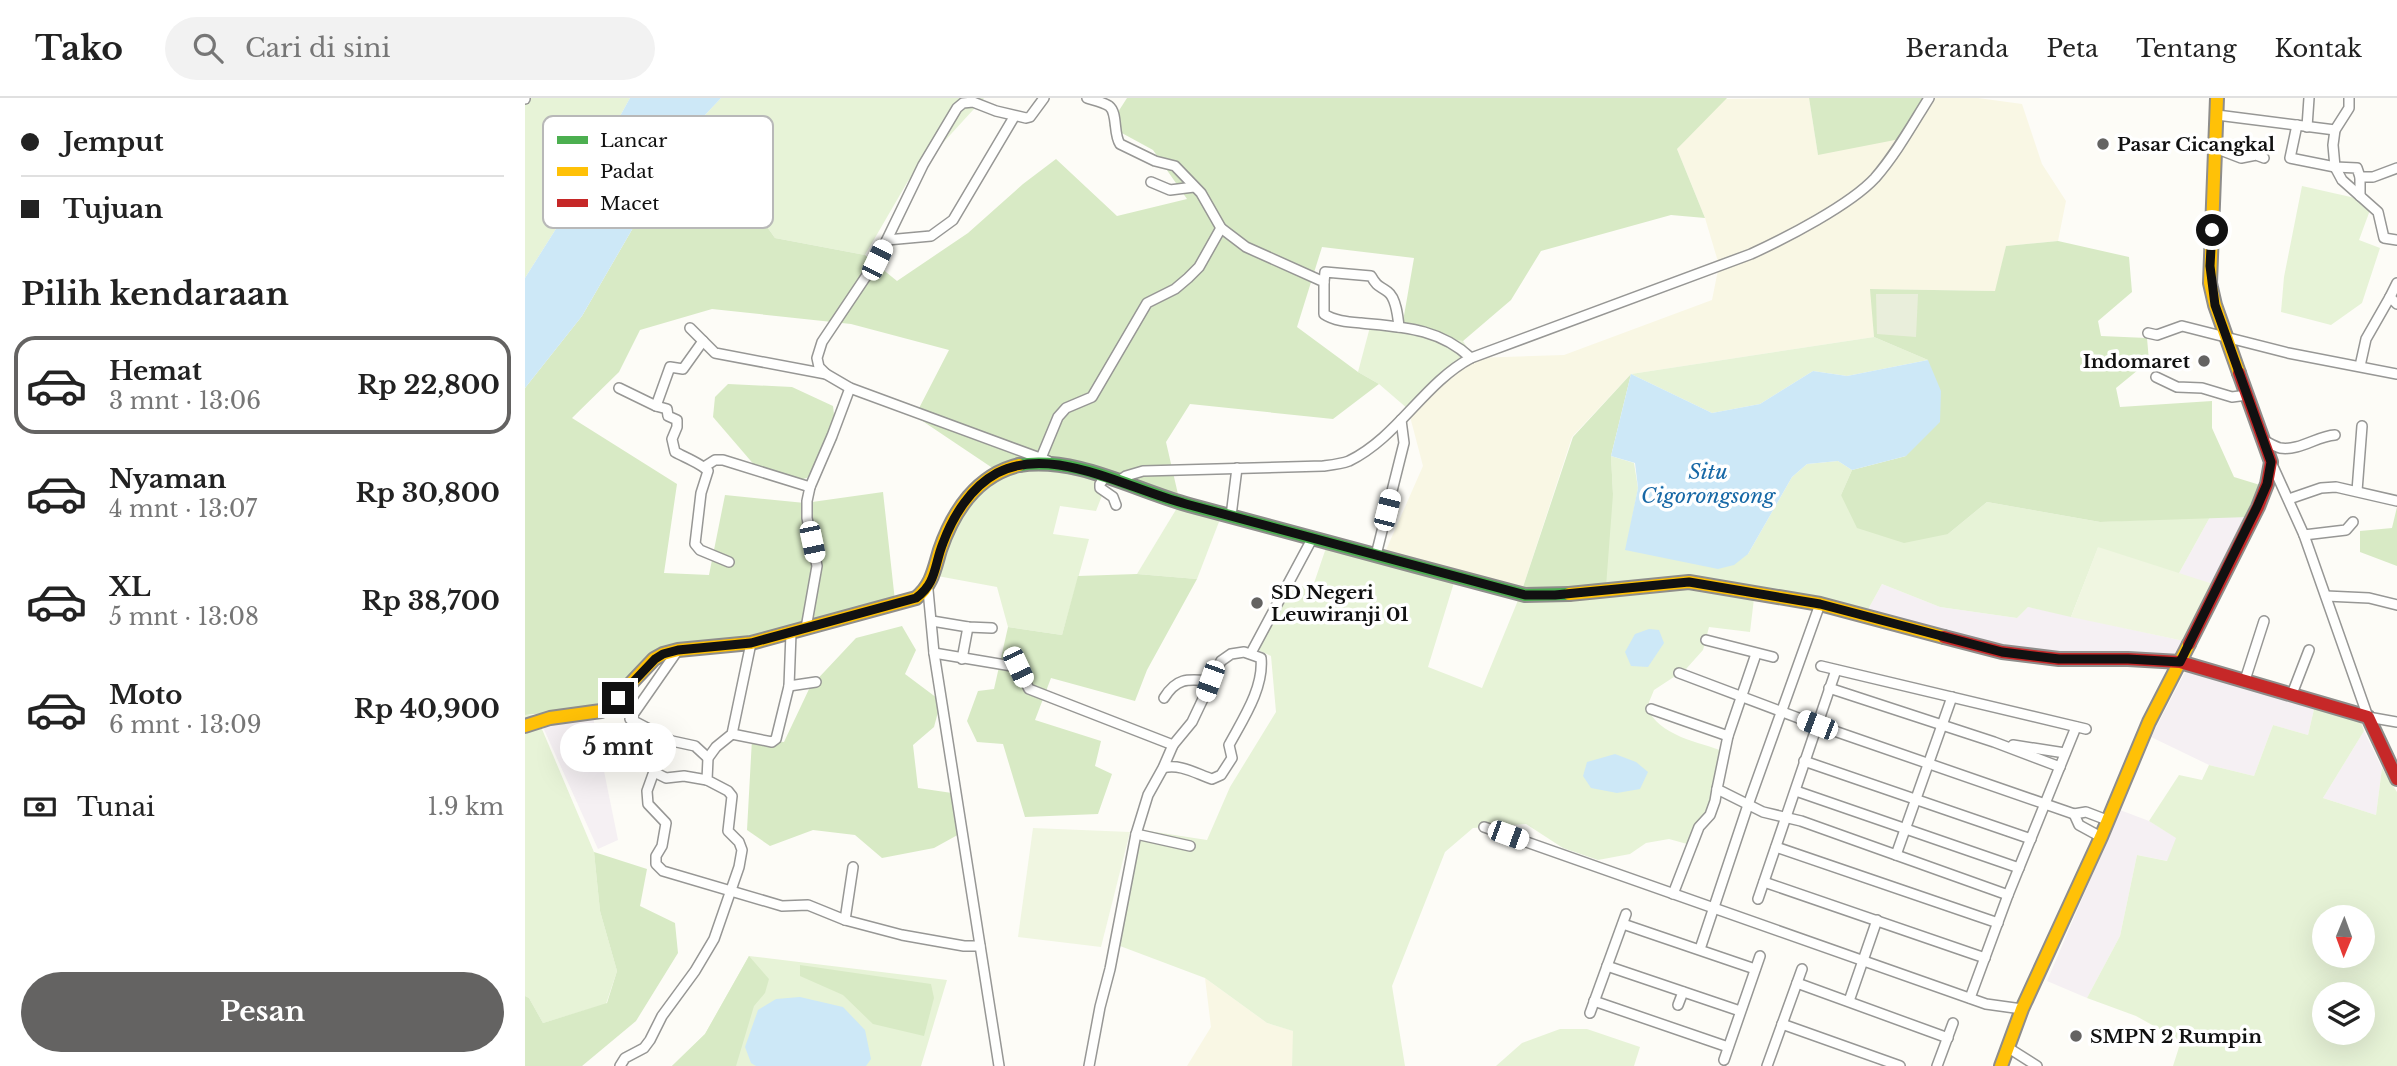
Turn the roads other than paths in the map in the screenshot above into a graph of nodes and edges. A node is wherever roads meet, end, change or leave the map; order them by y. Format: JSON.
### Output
{"nodes":[{"id":1,"x":1044,"y":98,"type":"edge"},
{"id":2,"x":1087,"y":98,"type":"edge"},
{"id":3,"x":1929,"y":98,"type":"edge"},
{"id":4,"x":2217,"y":98,"type":"edge"},
{"id":5,"x":2309,"y":98,"type":"edge"},
{"id":6,"x":2349,"y":98,"type":"edge"},
{"id":7,"x":2217,"y":115,"type":"junction"},
{"id":8,"x":1014,"y":117,"type":"junction"},
{"id":9,"x":2302,"y":126,"type":"junction"},
{"id":10,"x":2335,"y":130,"type":"junction"},
{"id":11,"x":2215,"y":148,"type":"junction"},
{"id":12,"x":2264,"y":158,"type":"dead end"},
{"id":13,"x":2335,"y":167,"type":"junction"},
{"id":14,"x":2397,"y":168,"type":"edge"},
{"id":15,"x":2360,"y":177,"type":"junction"},
{"id":16,"x":1151,"y":182,"type":"dead end"},
{"id":17,"x":1194,"y":187,"type":"junction"},
{"id":18,"x":2360,"y":196,"type":"junction"},
{"id":19,"x":1221,"y":228,"type":"junction"},
{"id":20,"x":887,"y":240,"type":"junction"},
{"id":21,"x":2397,"y":240,"type":"edge"},
{"id":22,"x":1324,"y":282,"type":"junction"},
{"id":23,"x":2397,"y":283,"type":"edge"},
{"id":24,"x":2393,"y":301,"type":"edge"},
{"id":25,"x":1399,"y":327,"type":"junction"},
{"id":26,"x":690,"y":328,"type":"dead end"},
{"id":27,"x":2148,"y":333,"type":"dead end"},
{"id":28,"x":2226,"y":337,"type":"junction"},
{"id":29,"x":703,"y":341,"type":"junction"},
{"id":30,"x":1471,"y":358,"type":"junction"},
{"id":31,"x":2360,"y":366,"type":"junction"},
{"id":32,"x":826,"y":374,"type":"junction"},
{"id":33,"x":2397,"y":374,"type":"edge"},
{"id":34,"x":2157,"y":377,"type":"dead end"},
{"id":35,"x":619,"y":388,"type":"dead end"},
{"id":36,"x":850,"y":388,"type":"junction"},
{"id":37,"x":2247,"y":395,"type":"junction"},
{"id":38,"x":656,"y":406,"type":"junction"},
{"id":39,"x":1401,"y":420,"type":"junction"},
{"id":40,"x":2362,"y":426,"type":"dead end"},
{"id":41,"x":2335,"y":435,"type":"dead end"},
{"id":42,"x":2265,"y":441,"type":"junction"},
{"id":43,"x":1041,"y":458,"type":"junction"},
{"id":44,"x":2271,"y":462,"type":"junction"},
{"id":45,"x":1059,"y":465,"type":"junction"},
{"id":46,"x":704,"y":467,"type":"junction"},
{"id":47,"x":1237,"y":468,"type":"junction"},
{"id":48,"x":1105,"y":477,"type":"junction"},
{"id":49,"x":1119,"y":481,"type":"junction"},
{"id":50,"x":810,"y":487,"type":"junction"},
{"id":51,"x":2357,"y":491,"type":"junction"},
{"id":52,"x":2289,"y":499,"type":"junction"},
{"id":53,"x":2397,"y":501,"type":"edge"},
{"id":54,"x":1116,"y":505,"type":"dead end"},
{"id":55,"x":1231,"y":516,"type":"junction"},
{"id":56,"x":2353,"y":522,"type":"dead end"},
{"id":57,"x":2304,"y":536,"type":"junction"},
{"id":58,"x":1312,"y":538,"type":"junction"},
{"id":59,"x":1376,"y":555,"type":"junction"},
{"id":60,"x":729,"y":562,"type":"dead end"},
{"id":61,"x":928,"y":590,"type":"junction"},
{"id":62,"x":2326,"y":596,"type":"junction"},
{"id":63,"x":1820,"y":604,"type":"junction"},
{"id":64,"x":2397,"y":605,"type":"edge"},
{"id":65,"x":932,"y":621,"type":"junction"},
{"id":66,"x":2264,"y":621,"type":"dead end"},
{"id":67,"x":968,"y":627,"type":"junction"},
{"id":68,"x":806,"y":628,"type":"junction"},
{"id":69,"x":992,"y":628,"type":"dead end"},
{"id":70,"x":791,"y":633,"type":"junction"},
{"id":71,"x":1706,"y":640,"type":"dead end"},
{"id":72,"x":751,"y":643,"type":"junction"},
{"id":73,"x":678,"y":650,"type":"junction"},
{"id":74,"x":2309,"y":650,"type":"dead end"},
{"id":75,"x":934,"y":653,"type":"junction"},
{"id":76,"x":1251,"y":653,"type":"junction"},
{"id":77,"x":1756,"y":654,"type":"junction"},
{"id":78,"x":1773,"y":657,"type":"dead end"},
{"id":79,"x":962,"y":659,"type":"junction"},
{"id":80,"x":2180,"y":662,"type":"junction"},
{"id":81,"x":1821,"y":666,"type":"dead end"},
{"id":82,"x":1836,"y":670,"type":"junction"},
{"id":83,"x":1679,"y":673,"type":"dead end"},
{"id":84,"x":2245,"y":680,"type":"junction"},
{"id":85,"x":1210,"y":681,"type":"junction"},
{"id":86,"x":816,"y":682,"type":"dead end"},
{"id":87,"x":789,"y":686,"type":"junction"},
{"id":88,"x":1829,"y":688,"type":"junction"},
{"id":89,"x":2292,"y":694,"type":"junction"},
{"id":90,"x":1742,"y":696,"type":"junction"},
{"id":91,"x":1952,"y":697,"type":"junction"},
{"id":92,"x":1164,"y":698,"type":"dead end"},
{"id":93,"x":1651,"y":709,"type":"dead end"},
{"id":94,"x":1781,"y":712,"type":"junction"},
{"id":95,"x":2368,"y":717,"type":"junction"},
{"id":96,"x":2397,"y":722,"type":"edge"},
{"id":97,"x":1817,"y":725,"type":"junction"},
{"id":98,"x":525,"y":726,"type":"edge"},
{"id":99,"x":1942,"y":727,"type":"junction"},
{"id":100,"x":732,"y":734,"type":"junction"},
{"id":101,"x":1728,"y":736,"type":"junction"},
{"id":102,"x":666,"y":738,"type":"junction"},
{"id":103,"x":1994,"y":742,"type":"junction"},
{"id":104,"x":1173,"y":745,"type":"junction"},
{"id":105,"x":2065,"y":753,"type":"junction"},
{"id":106,"x":708,"y":758,"type":"junction"},
{"id":107,"x":1804,"y":761,"type":"junction"},
{"id":108,"x":1929,"y":764,"type":"junction"},
{"id":109,"x":2060,"y":766,"type":"junction"},
{"id":110,"x":1163,"y":768,"type":"junction"},
{"id":111,"x":654,"y":772,"type":"junction"},
{"id":112,"x":2397,"y":779,"type":"edge"},
{"id":113,"x":707,"y":780,"type":"junction"},
{"id":114,"x":1717,"y":789,"type":"junction"},
{"id":115,"x":1796,"y":791,"type":"junction"},
{"id":116,"x":1916,"y":800,"type":"junction"},
{"id":117,"x":2045,"y":804,"type":"junction"},
{"id":118,"x":1748,"y":805,"type":"junction"},
{"id":119,"x":2074,"y":814,"type":"junction"},
{"id":120,"x":1786,"y":818,"type":"junction"},
{"id":121,"x":2107,"y":820,"type":"junction"},
{"id":122,"x":1484,"y":827,"type":"dead end"},
{"id":123,"x":1906,"y":828,"type":"junction"},
{"id":124,"x":1136,"y":834,"type":"junction"},
{"id":125,"x":2101,"y":837,"type":"junction"},
{"id":126,"x":2031,"y":839,"type":"junction"},
{"id":127,"x":1190,"y":846,"type":"dead end"},
{"id":128,"x":1776,"y":847,"type":"junction"},
{"id":129,"x":1896,"y":855,"type":"junction"},
{"id":130,"x":853,"y":867,"type":"dead end"},
{"id":131,"x":2019,"y":868,"type":"junction"},
{"id":132,"x":1764,"y":882,"type":"junction"},
{"id":133,"x":730,"y":891,"type":"junction"},
{"id":134,"x":1674,"y":894,"type":"junction"},
{"id":135,"x":2008,"y":895,"type":"junction"},
{"id":136,"x":1758,"y":899,"type":"dead end"},
{"id":137,"x":1714,"y":908,"type":"junction"},
{"id":138,"x":845,"y":920,"type":"junction"},
{"id":139,"x":1877,"y":920,"type":"junction"},
{"id":140,"x":1998,"y":922,"type":"junction"},
{"id":141,"x":980,"y":946,"type":"junction"},
{"id":142,"x":1700,"y":950,"type":"junction"},
{"id":143,"x":1760,"y":956,"type":"dead end"},
{"id":144,"x":1985,"y":958,"type":"junction"},
{"id":145,"x":1863,"y":960,"type":"junction"},
{"id":146,"x":1607,"y":966,"type":"junction"},
{"id":147,"x":1755,"y":969,"type":"junction"},
{"id":148,"x":1802,"y":969,"type":"dead end"},
{"id":149,"x":1797,"y":983,"type":"junction"},
{"id":150,"x":1683,"y":992,"type":"junction"},
{"id":151,"x":1970,"y":998,"type":"junction"},
{"id":152,"x":1594,"y":1001,"type":"junction"},
{"id":153,"x":1849,"y":1001,"type":"junction"},
{"id":154,"x":1678,"y":1005,"type":"dead end"},
{"id":155,"x":2002,"y":1007,"type":"junction"},
{"id":156,"x":2022,"y":1009,"type":"junction"},
{"id":157,"x":1741,"y":1011,"type":"junction"},
{"id":158,"x":1590,"y":1013,"type":"dead end"},
{"id":159,"x":2016,"y":1022,"type":"junction"},
{"id":160,"x":1954,"y":1023,"type":"dead end"},
{"id":161,"x":1782,"y":1024,"type":"junction"},
{"id":162,"x":1948,"y":1038,"type":"junction"},
{"id":163,"x":1728,"y":1046,"type":"junction"},
{"id":164,"x":2007,"y":1047,"type":"junction"},
{"id":165,"x":1724,"y":1059,"type":"dead end"},
{"id":166,"x":1768,"y":1064,"type":"edge"},
{"id":167,"x":620,"y":1066,"type":"edge"},
{"id":168,"x":999,"y":1066,"type":"edge"},
{"id":169,"x":1089,"y":1066,"type":"edge"},
{"id":170,"x":1781,"y":1066,"type":"edge"},
{"id":171,"x":1900,"y":1066,"type":"edge"},
{"id":172,"x":1937,"y":1066,"type":"edge"},
{"id":173,"x":2001,"y":1066,"type":"edge"},
{"id":174,"x":2037,"y":1066,"type":"edge"}],
"edges":[{"from":1,"to":8,"type":"street"},
{"from":2,"to":17,"type":"street"},
{"from":3,"to":30,"type":"street"},
{"from":4,"to":7,"type":"main road"},
{"from":5,"to":9,"type":"street"},
{"from":6,"to":10,"type":"street"},
{"from":7,"to":9,"type":"street"},
{"from":7,"to":11,"type":"main road"},
{"from":8,"to":20,"type":"street"},
{"from":8,"to":20,"type":"street"},
{"from":9,"to":10,"type":"street"},
{"from":9,"to":13,"type":"street"},
{"from":10,"to":13,"type":"street"},
{"from":11,"to":12,"type":"street"},
{"from":11,"to":28,"type":"main road"},
{"from":13,"to":15,"type":"street"},
{"from":13,"to":18,"type":"street"},
{"from":14,"to":15,"type":"street"},
{"from":15,"to":18,"type":"street"},
{"from":16,"to":17,"type":"street"},
{"from":17,"to":19,"type":"street"},
{"from":18,"to":21,"type":"street"},
{"from":19,"to":22,"type":"street"},
{"from":19,"to":43,"type":"street"},
{"from":20,"to":32,"type":"street"},
{"from":22,"to":25,"type":"street"},
{"from":22,"to":25,"type":"street"},
{"from":23,"to":24,"type":"street"},
{"from":24,"to":31,"type":"street"},
{"from":25,"to":30,"type":"street"},
{"from":26,"to":29,"type":"street"},
{"from":27,"to":28,"type":"street"},
{"from":28,"to":31,"type":"street"},
{"from":28,"to":37,"type":"main road"},
{"from":29,"to":32,"type":"street"},
{"from":29,"to":38,"type":"street"},
{"from":30,"to":39,"type":"street"},
{"from":31,"to":33,"type":"street"},
{"from":32,"to":36,"type":"street"},
{"from":34,"to":37,"type":"street"},
{"from":35,"to":38,"type":"street"},
{"from":36,"to":43,"type":"street"},
{"from":36,"to":50,"type":"street"},
{"from":37,"to":42,"type":"main road"},
{"from":38,"to":46,"type":"street"},
{"from":39,"to":47,"type":"street"},
{"from":39,"to":59,"type":"street"},
{"from":40,"to":51,"type":"street"},
{"from":41,"to":42,"type":"street"},
{"from":42,"to":44,"type":"main road"},
{"from":43,"to":45,"type":"street"},
{"from":44,"to":52,"type":"street"},
{"from":44,"to":80,"type":"main road"},
{"from":45,"to":48,"type":"main road"},
{"from":45,"to":61,"type":"main road"},
{"from":46,"to":50,"type":"street"},
{"from":46,"to":60,"type":"street"},
{"from":47,"to":49,"type":"street"},
{"from":47,"to":55,"type":"street"},
{"from":48,"to":49,"type":"main road"},
{"from":48,"to":54,"type":"street"},
{"from":49,"to":55,"type":"main road"},
{"from":50,"to":68,"type":"street"},
{"from":51,"to":52,"type":"street"},
{"from":51,"to":53,"type":"street"},
{"from":52,"to":57,"type":"street"},
{"from":55,"to":58,"type":"main road"},
{"from":56,"to":57,"type":"street"},
{"from":57,"to":62,"type":"street"},
{"from":58,"to":59,"type":"main road"},
{"from":58,"to":76,"type":"street"},
{"from":59,"to":63,"type":"main road"},
{"from":61,"to":65,"type":"street"},
{"from":61,"to":68,"type":"main road"},
{"from":62,"to":64,"type":"street"},
{"from":62,"to":95,"type":"street"},
{"from":63,"to":80,"type":"main road"},
{"from":63,"to":94,"type":"street"},
{"from":65,"to":67,"type":"street"},
{"from":65,"to":75,"type":"street"},
{"from":66,"to":84,"type":"street"},
{"from":67,"to":69,"type":"street"},
{"from":67,"to":79,"type":"street"},
{"from":68,"to":70,"type":"main road"},
{"from":70,"to":72,"type":"main road"},
{"from":70,"to":87,"type":"street"},
{"from":71,"to":77,"type":"street"},
{"from":72,"to":73,"type":"main road"},
{"from":72,"to":100,"type":"street"},
{"from":73,"to":98,"type":"main road"},
{"from":73,"to":102,"type":"street"},
{"from":74,"to":89,"type":"street"},
{"from":75,"to":79,"type":"street"},
{"from":75,"to":141,"type":"street"},
{"from":76,"to":85,"type":"street"},
{"from":76,"to":110,"type":"street"},
{"from":77,"to":78,"type":"street"},
{"from":77,"to":90,"type":"street"},
{"from":79,"to":104,"type":"street"},
{"from":80,"to":84,"type":"main road"},
{"from":80,"to":121,"type":"main road"},
{"from":81,"to":82,"type":"street"},
{"from":82,"to":88,"type":"street"},
{"from":82,"to":91,"type":"street"},
{"from":83,"to":90,"type":"street"},
{"from":84,"to":89,"type":"main road"},
{"from":85,"to":92,"type":"street"},
{"from":85,"to":104,"type":"street"},
{"from":86,"to":87,"type":"street"},
{"from":87,"to":100,"type":"street"},
{"from":88,"to":97,"type":"street"},
{"from":88,"to":99,"type":"street"},
{"from":89,"to":95,"type":"main road"},
{"from":90,"to":94,"type":"street"},
{"from":90,"to":101,"type":"street"},
{"from":91,"to":99,"type":"street"},
{"from":91,"to":105,"type":"street"},
{"from":93,"to":101,"type":"street"},
{"from":94,"to":97,"type":"street"},
{"from":94,"to":118,"type":"street"},
{"from":95,"to":96,"type":"street"},
{"from":95,"to":112,"type":"main road"},
{"from":97,"to":107,"type":"street"},
{"from":97,"to":108,"type":"street"},
{"from":99,"to":103,"type":"street"},
{"from":99,"to":108,"type":"street"},
{"from":100,"to":106,"type":"street"},
{"from":101,"to":114,"type":"street"},
{"from":102,"to":106,"type":"street"},
{"from":102,"to":111,"type":"street"},
{"from":103,"to":105,"type":"street"},
{"from":103,"to":109,"type":"street"},
{"from":104,"to":110,"type":"street"},
{"from":105,"to":109,"type":"street"},
{"from":106,"to":113,"type":"street"},
{"from":107,"to":115,"type":"street"},
{"from":107,"to":116,"type":"street"},
{"from":108,"to":116,"type":"street"},
{"from":108,"to":117,"type":"street"},
{"from":109,"to":117,"type":"street"},
{"from":110,"to":124,"type":"street"},
{"from":111,"to":113,"type":"street"},
{"from":111,"to":133,"type":"street"},
{"from":113,"to":133,"type":"street"},
{"from":114,"to":118,"type":"street"},
{"from":114,"to":134,"type":"street"},
{"from":115,"to":120,"type":"street"},
{"from":115,"to":123,"type":"street"},
{"from":116,"to":123,"type":"street"},
{"from":116,"to":126,"type":"street"},
{"from":117,"to":119,"type":"street"},
{"from":117,"to":126,"type":"street"},
{"from":118,"to":120,"type":"street"},
{"from":118,"to":137,"type":"street"},
{"from":119,"to":121,"type":"street"},
{"from":119,"to":125,"type":"street"},
{"from":120,"to":128,"type":"street"},
{"from":120,"to":129,"type":"street"},
{"from":121,"to":125,"type":"main road"},
{"from":122,"to":134,"type":"street"},
{"from":123,"to":129,"type":"street"},
{"from":123,"to":131,"type":"street"},
{"from":124,"to":127,"type":"street"},
{"from":124,"to":169,"type":"street"},
{"from":125,"to":156,"type":"main road"},
{"from":126,"to":131,"type":"street"},
{"from":128,"to":132,"type":"street"},
{"from":128,"to":140,"type":"street"},
{"from":129,"to":135,"type":"street"},
{"from":130,"to":138,"type":"street"},
{"from":131,"to":135,"type":"street"},
{"from":132,"to":136,"type":"street"},
{"from":132,"to":139,"type":"street"},
{"from":133,"to":138,"type":"street"},
{"from":133,"to":167,"type":"street"},
{"from":134,"to":137,"type":"street"},
{"from":135,"to":140,"type":"street"},
{"from":137,"to":142,"type":"street"},
{"from":137,"to":145,"type":"street"},
{"from":138,"to":141,"type":"street"},
{"from":139,"to":144,"type":"street"},
{"from":139,"to":145,"type":"street"},
{"from":140,"to":144,"type":"street"},
{"from":141,"to":168,"type":"street"},
{"from":142,"to":146,"type":"street"},
{"from":142,"to":147,"type":"street"},
{"from":143,"to":147,"type":"street"},
{"from":144,"to":151,"type":"street"},
{"from":145,"to":151,"type":"street"},
{"from":145,"to":153,"type":"street"},
{"from":146,"to":150,"type":"street"},
{"from":146,"to":152,"type":"street"},
{"from":147,"to":157,"type":"street"},
{"from":148,"to":149,"type":"street"},
{"from":149,"to":153,"type":"street"},
{"from":149,"to":161,"type":"street"},
{"from":150,"to":154,"type":"street"},
{"from":150,"to":157,"type":"street"},
{"from":151,"to":155,"type":"street"},
{"from":152,"to":158,"type":"street"},
{"from":152,"to":163,"type":"street"},
{"from":153,"to":162,"type":"street"},
{"from":155,"to":156,"type":"street"},
{"from":155,"to":159,"type":"street"},
{"from":156,"to":159,"type":"main road"},
{"from":157,"to":163,"type":"street"},
{"from":159,"to":164,"type":"main road"},
{"from":160,"to":162,"type":"street"},
{"from":161,"to":166,"type":"street"},
{"from":161,"to":171,"type":"street"},
{"from":162,"to":172,"type":"street"},
{"from":163,"to":165,"type":"street"},
{"from":164,"to":173,"type":"main road"},
{"from":164,"to":174,"type":"street"},
{"from":166,"to":170,"type":"street"}]}
